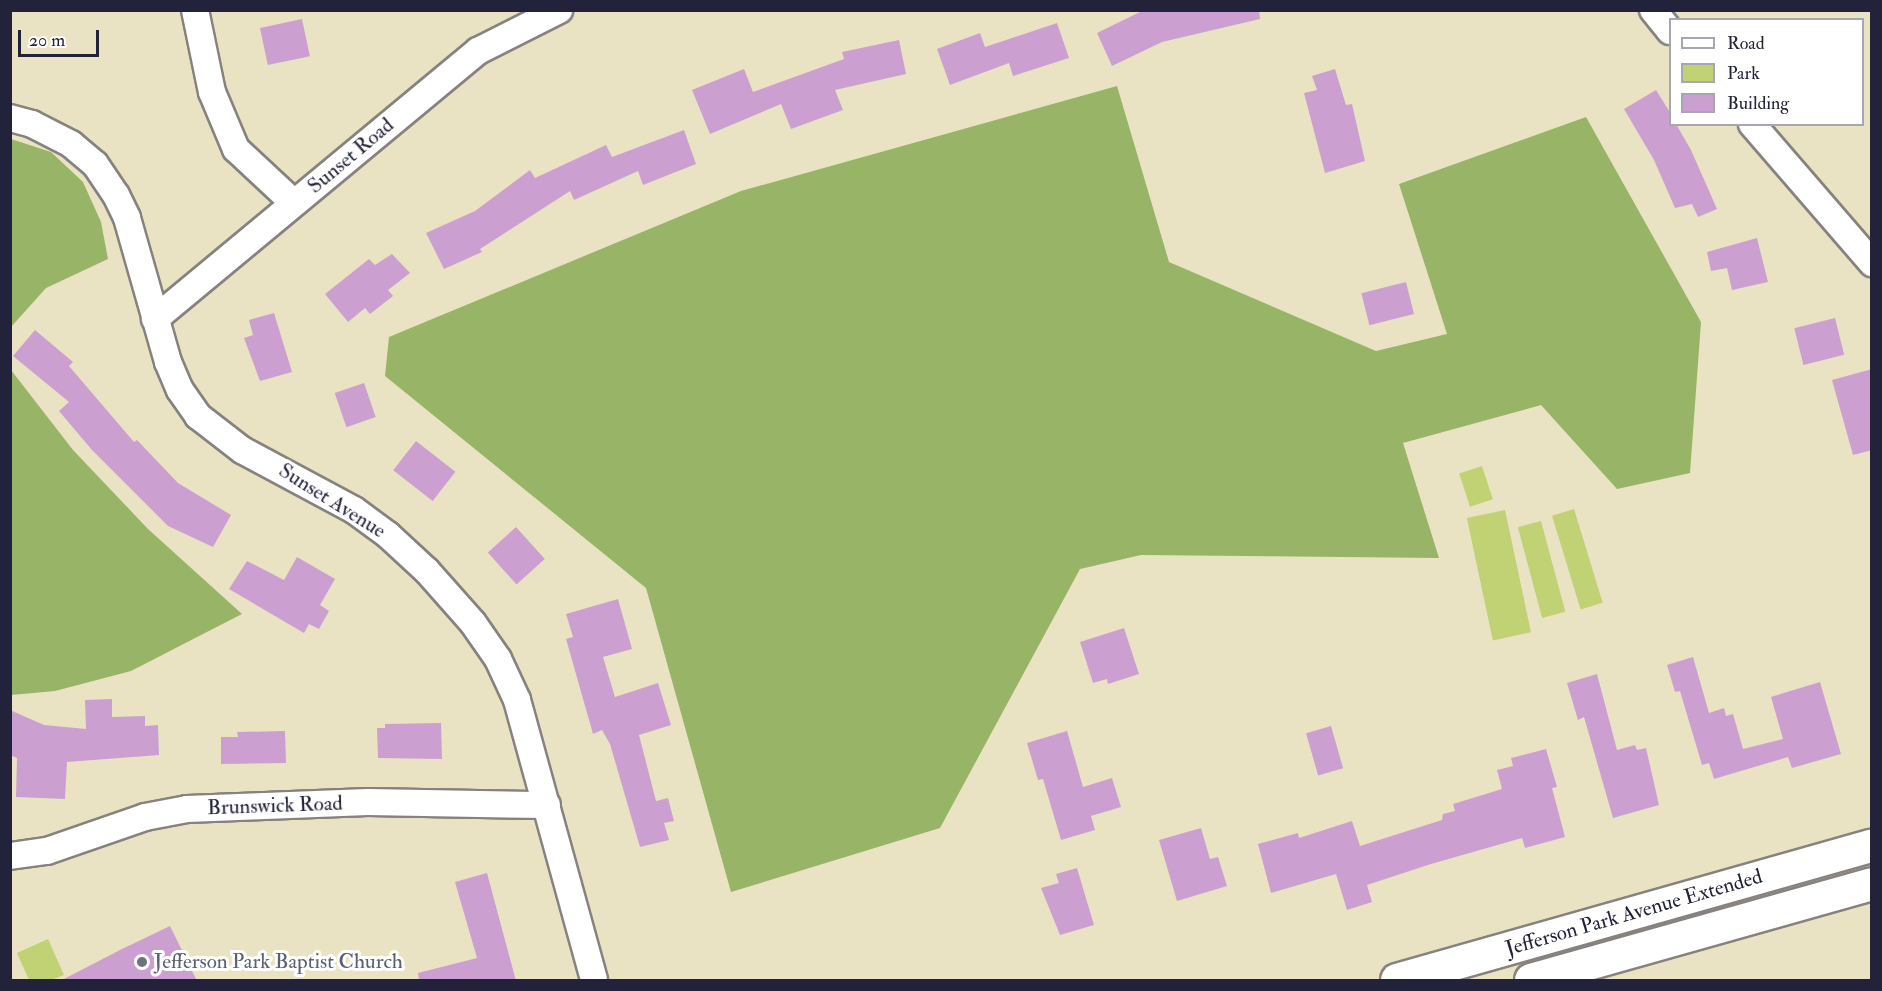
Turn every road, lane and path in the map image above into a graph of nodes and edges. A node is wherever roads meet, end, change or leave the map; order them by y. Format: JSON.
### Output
{"nodes":[{"id":1,"x":195,"y":10,"type":"edge"},
{"id":2,"x":559,"y":10,"type":"edge"},
{"id":3,"x":1653,"y":10,"type":"edge"},
{"id":4,"x":1669,"y":29,"type":"edge"},
{"id":5,"x":10,"y":118,"type":"edge"},
{"id":6,"x":1754,"y":126,"type":"edge"},
{"id":7,"x":294,"y":203,"type":"junction"},
{"id":8,"x":1872,"y":263,"type":"edge"},
{"id":9,"x":155,"y":319,"type":"junction"},
{"id":10,"x":547,"y":805,"type":"junction"},
{"id":11,"x":1872,"y":846,"type":"edge"},
{"id":12,"x":10,"y":856,"type":"edge"},
{"id":13,"x":1872,"y":884,"type":"edge"},
{"id":14,"x":594,"y":981,"type":"edge"},
{"id":15,"x":1397,"y":981,"type":"edge"},
{"id":16,"x":1531,"y":981,"type":"edge"}],
"edges":[{"from":1,"to":7,"type":"street"},
{"from":2,"to":7,"type":"street","name":"Sunset Road"},
{"from":3,"to":4,"type":"street"},
{"from":5,"to":9,"type":"street","name":"Sunset Avenue"},
{"from":6,"to":8,"type":"street"},
{"from":7,"to":9,"type":"street","name":"Sunset Road"},
{"from":9,"to":10,"type":"street","name":"Sunset Avenue"},
{"from":10,"to":12,"type":"street","name":"Brunswick Road"},
{"from":10,"to":14,"type":"street","name":"Sunset Avenue"},
{"from":11,"to":15,"type":"street","name":"Jefferson Park Avenue Extended"},
{"from":13,"to":16,"type":"street","name":"Jefferson Park Avenue Extended"}]}
